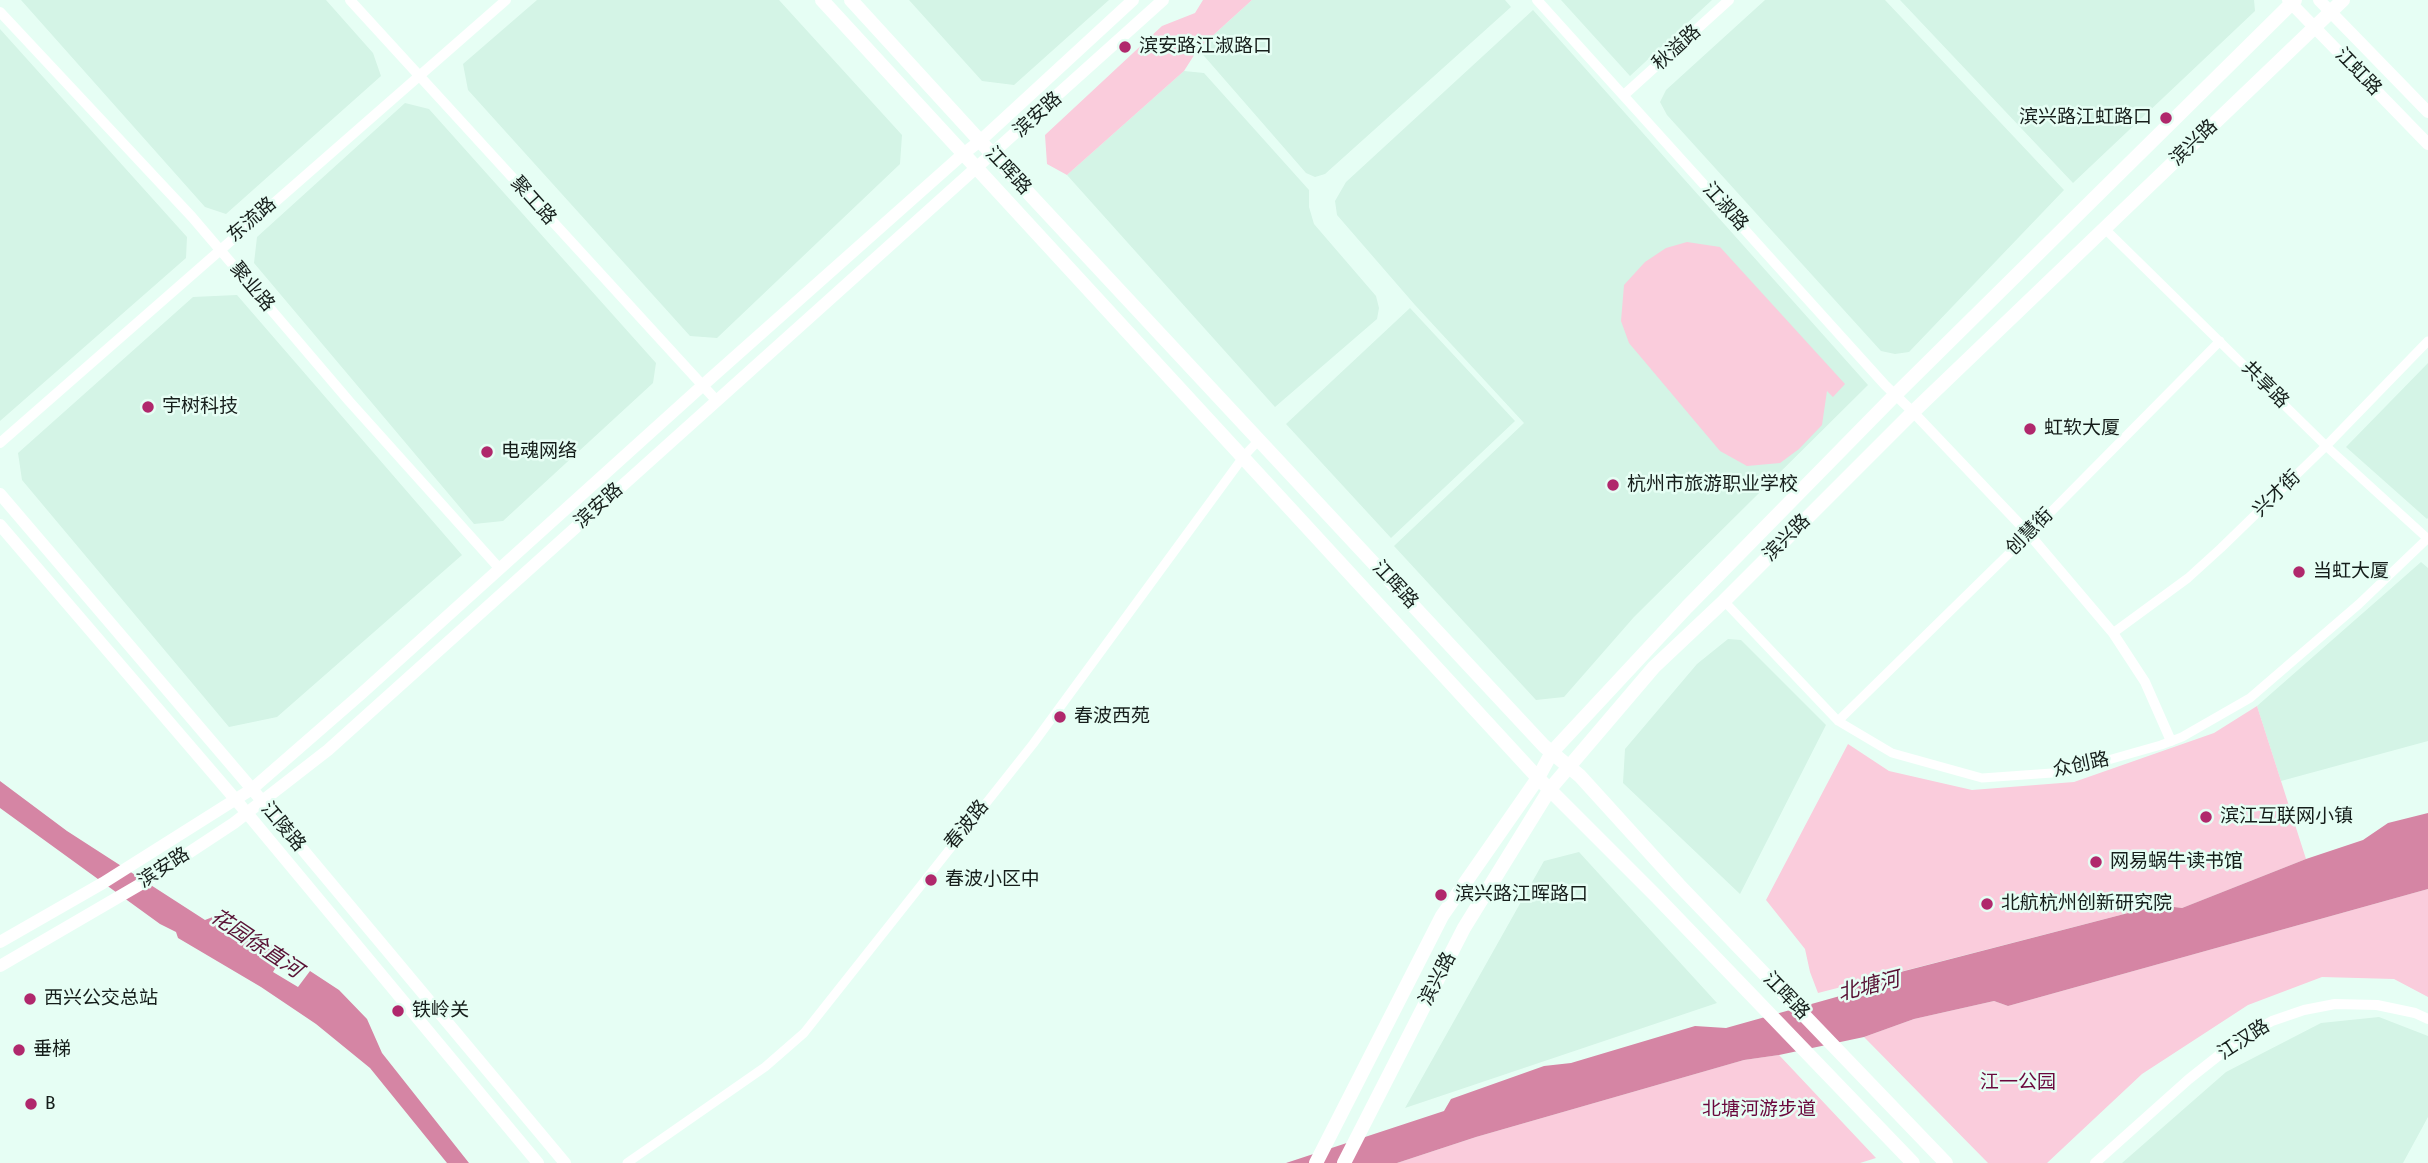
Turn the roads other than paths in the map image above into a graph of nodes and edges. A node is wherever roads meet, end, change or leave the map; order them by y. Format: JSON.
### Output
{"nodes":[{"id":1,"x":350,"y":0,"type":"edge"},
{"id":2,"x":506,"y":0,"type":"edge"},
{"id":3,"x":822,"y":0,"type":"edge"},
{"id":4,"x":851,"y":0,"type":"edge"},
{"id":5,"x":1133,"y":0,"type":"edge"},
{"id":6,"x":1163,"y":0,"type":"edge"},
{"id":7,"x":1537,"y":0,"type":"edge"},
{"id":8,"x":1729,"y":0,"type":"edge"},
{"id":9,"x":2319,"y":0,"type":"edge"},
{"id":10,"x":2343,"y":0,"type":"edge"},
{"id":11,"x":2292,"y":1,"type":"edge"},
{"id":12,"x":0,"y":12,"type":"edge"},
{"id":13,"x":2331,"y":12,"type":"junction"},
{"id":14,"x":2315,"y":28,"type":"junction"},
{"id":15,"x":418,"y":75,"type":"junction"},
{"id":16,"x":1624,"y":95,"type":"junction"},
{"id":17,"x":2428,"y":112,"type":"edge"},
{"id":18,"x":980,"y":141,"type":"junction"},
{"id":19,"x":2428,"y":144,"type":"edge"},
{"id":20,"x":963,"y":154,"type":"junction"},
{"id":21,"x":993,"y":155,"type":"junction"},
{"id":22,"x":976,"y":167,"type":"junction"},
{"id":23,"x":2105,"y":228,"type":"junction"},
{"id":24,"x":219,"y":250,"type":"junction"},
{"id":25,"x":2220,"y":341,"type":"junction"},
{"id":26,"x":2428,"y":341,"type":"edge"},
{"id":27,"x":702,"y":386,"type":"junction"},
{"id":28,"x":1895,"y":395,"type":"junction"},
{"id":29,"x":716,"y":400,"type":"junction"},
{"id":30,"x":1913,"y":412,"type":"junction"},
{"id":31,"x":1259,"y":440,"type":"junction"},
{"id":32,"x":0,"y":443,"type":"edge"},
{"id":33,"x":2326,"y":446,"type":"junction"},
{"id":34,"x":1244,"y":456,"type":"junction"},
{"id":35,"x":0,"y":494,"type":"edge"},
{"id":36,"x":0,"y":525,"type":"edge"},
{"id":37,"x":2029,"y":534,"type":"junction"},
{"id":38,"x":2428,"y":539,"type":"edge"},
{"id":39,"x":499,"y":568,"type":"junction"},
{"id":40,"x":1724,"y":601,"type":"junction"},
{"id":41,"x":2113,"y":633,"type":"junction"},
{"id":42,"x":1838,"y":721,"type":"junction"},
{"id":43,"x":2171,"y":741,"type":"junction"},
{"id":44,"x":1552,"y":752,"type":"junction"},
{"id":45,"x":1569,"y":767,"type":"junction"},
{"id":46,"x":1538,"y":778,"type":"junction"},
{"id":47,"x":252,"y":789,"type":"junction"},
{"id":48,"x":1550,"y":789,"type":"junction"},
{"id":49,"x":236,"y":800,"type":"junction"},
{"id":50,"x":262,"y":802,"type":"junction"},
{"id":51,"x":247,"y":813,"type":"junction"},
{"id":52,"x":0,"y":942,"type":"edge"},
{"id":53,"x":0,"y":966,"type":"edge"},
{"id":54,"x":2428,"y":1018,"type":"edge"},
{"id":55,"x":538,"y":1163,"type":"edge"},
{"id":56,"x":565,"y":1163,"type":"edge"},
{"id":57,"x":627,"y":1163,"type":"edge"},
{"id":58,"x":1316,"y":1163,"type":"edge"},
{"id":59,"x":1344,"y":1163,"type":"edge"},
{"id":60,"x":1913,"y":1163,"type":"edge"},
{"id":61,"x":1946,"y":1163,"type":"edge"},
{"id":62,"x":2095,"y":1163,"type":"edge"}],
"edges":[{"from":1,"to":15,"type":"street","name":"聚工路"},
{"from":2,"to":15,"type":"street","name":"东流路"},
{"from":3,"to":20,"type":"main road","name":"江晖路"},
{"from":4,"to":18,"type":"main road","name":"江晖路"},
{"from":5,"to":18,"type":"main road","name":"滨安路"},
{"from":6,"to":21,"type":"main road","name":"滨安路"},
{"from":7,"to":16,"type":"street","name":"江淑路"},
{"from":8,"to":16,"type":"street","name":"秋溢路"},
{"from":9,"to":13,"type":"main road","name":"江虹路"},
{"from":10,"to":13,"type":"main road","name":"滨兴路"},
{"from":11,"to":14,"type":"main road","name":"江虹路"},
{"from":11,"to":28,"type":"main road","name":"滨兴路"},
{"from":12,"to":24,"type":"street","name":"聚业路"},
{"from":13,"to":14,"type":"main road","name":"滨兴路"},
{"from":13,"to":17,"type":"main road","name":"江虹路"},
{"from":14,"to":19,"type":"main road","name":"江虹路"},
{"from":14,"to":23,"type":"main road","name":"滨兴路"},
{"from":15,"to":24,"type":"street","name":"东流路"},
{"from":15,"to":27,"type":"street","name":"聚工路"},
{"from":16,"to":28,"type":"street","name":"江淑路"},
{"from":18,"to":20,"type":"main road","name":"滨安路"},
{"from":18,"to":21,"type":"main road","name":"江晖路"},
{"from":20,"to":22,"type":"main road","name":"江晖路"},
{"from":20,"to":27,"type":"main road","name":"滨安路"},
{"from":21,"to":22,"type":"main road","name":"滨安路"},
{"from":21,"to":31,"type":"main road","name":"江晖路"},
{"from":22,"to":29,"type":"main road","name":"滨安路"},
{"from":22,"to":34,"type":"main road","name":"江晖路"},
{"from":23,"to":25,"type":"street","name":"共享路"},
{"from":23,"to":30,"type":"main road","name":"滨兴路"},
{"from":24,"to":32,"type":"street","name":"东流路"},
{"from":24,"to":39,"type":"street","name":"聚业路"},
{"from":25,"to":33,"type":"street","name":"共享路"},
{"from":25,"to":37,"type":"street","name":"创慧街"},
{"from":26,"to":33,"type":"street","name":"兴才街"},
{"from":27,"to":29,"type":"street","name":"聚工路"},
{"from":27,"to":39,"type":"main road","name":"滨安路"},
{"from":28,"to":30,"type":"street","name":"江淑路"},
{"from":28,"to":44,"type":"main road","name":"滨兴路"},
{"from":29,"to":50,"type":"main road","name":"滨安路"},
{"from":30,"to":37,"type":"street","name":"江淑路"},
{"from":30,"to":40,"type":"main road","name":"滨兴路"},
{"from":31,"to":34,"type":"street","name":"春波路"},
{"from":31,"to":44,"type":"main road","name":"江晖路"},
{"from":33,"to":38,"type":"street","name":"共享路"},
{"from":33,"to":41,"type":"street","name":"兴才街"},
{"from":34,"to":46,"type":"main road","name":"江晖路"},
{"from":34,"to":57,"type":"street","name":"春波路"},
{"from":35,"to":47,"type":"main road","name":"江陵路"},
{"from":36,"to":49,"type":"main road","name":"江陵路"},
{"from":37,"to":41,"type":"street","name":"江淑路"},
{"from":37,"to":42,"type":"street","name":"创慧街"},
{"from":38,"to":43,"type":"street","name":"众创路"},
{"from":39,"to":47,"type":"main road","name":"滨安路"},
{"from":40,"to":42,"type":"street","name":"众创路"},
{"from":40,"to":45,"type":"main road","name":"滨兴路"},
{"from":41,"to":43,"type":"street","name":"江淑路"},
{"from":42,"to":43,"type":"street","name":"众创路"},
{"from":44,"to":45,"type":"main road","name":"江晖路"},
{"from":44,"to":46,"type":"main road","name":"滨兴路"},
{"from":45,"to":48,"type":"main road","name":"滨兴路"},
{"from":45,"to":61,"type":"main road","name":"江晖路"},
{"from":46,"to":48,"type":"main road","name":"江晖路"},
{"from":46,"to":58,"type":"main road","name":"滨兴路"},
{"from":47,"to":49,"type":"main road","name":"滨安路"},
{"from":47,"to":50,"type":"main road","name":"江陵路"},
{"from":48,"to":59,"type":"main road","name":"滨兴路"},
{"from":48,"to":60,"type":"main road","name":"江晖路"},
{"from":49,"to":51,"type":"main road","name":"江陵路"},
{"from":49,"to":52,"type":"main road","name":"滨安路"},
{"from":50,"to":51,"type":"main road","name":"滨安路"},
{"from":50,"to":56,"type":"main road","name":"江陵路"},
{"from":51,"to":53,"type":"main road","name":"滨安路"},
{"from":51,"to":55,"type":"main road","name":"江陵路"},
{"from":54,"to":62,"type":"street","name":"江汉路"}]}
